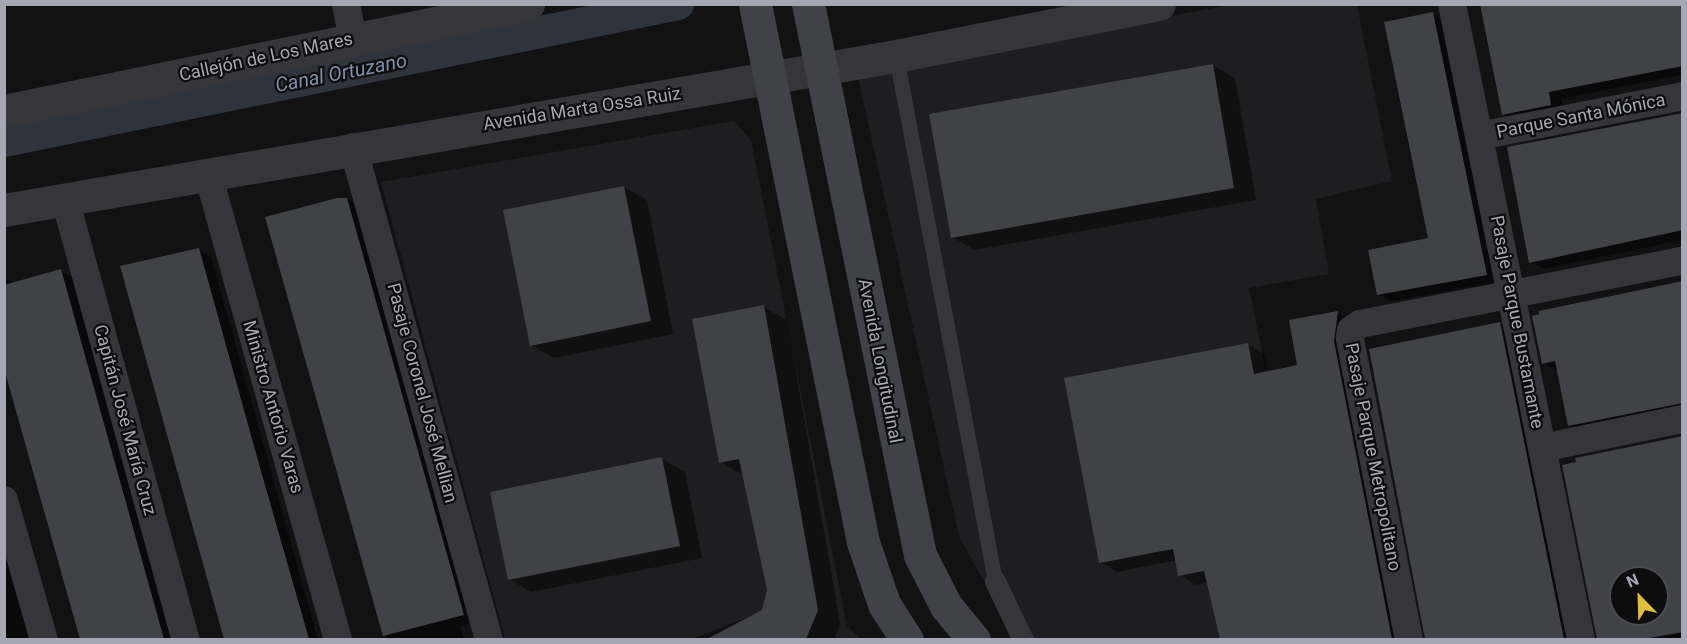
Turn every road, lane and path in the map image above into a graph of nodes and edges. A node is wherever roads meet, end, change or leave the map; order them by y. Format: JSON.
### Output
{"nodes":[{"id":1,"x":346,"y":4,"type":"edge"},
{"id":2,"x":528,"y":4,"type":"edge"},
{"id":3,"x":755,"y":4,"type":"edge"},
{"id":4,"x":808,"y":4,"type":"edge"},
{"id":5,"x":1159,"y":4,"type":"edge"},
{"id":6,"x":1452,"y":4,"type":"edge"},
{"id":7,"x":353,"y":39,"type":"junction"},
{"id":8,"x":896,"y":56,"type":"junction"},
{"id":9,"x":821,"y":68,"type":"junction"},
{"id":10,"x":768,"y":77,"type":"junction"},
{"id":11,"x":1683,"y":96,"type":"edge"},
{"id":12,"x":4,"y":111,"type":"edge"},
{"id":13,"x":1479,"y":136,"type":"junction"},
{"id":14,"x":353,"y":147,"type":"junction"},
{"id":15,"x":208,"y":174,"type":"junction"},
{"id":16,"x":65,"y":199,"type":"junction"},
{"id":17,"x":4,"y":210,"type":"edge"},
{"id":18,"x":1683,"y":261,"type":"edge"},
{"id":19,"x":1511,"y":295,"type":"junction"},
{"id":20,"x":1683,"y":419,"type":"edge"},
{"id":21,"x":1542,"y":448,"type":"junction"},
{"id":22,"x":4,"y":500,"type":"edge"},
{"id":23,"x":995,"y":581,"type":"joint"},
{"id":24,"x":904,"y":637,"type":"edge"},
{"id":25,"x":44,"y":639,"type":"edge"},
{"id":26,"x":186,"y":639,"type":"edge"},
{"id":27,"x":338,"y":639,"type":"edge"},
{"id":28,"x":489,"y":639,"type":"edge"},
{"id":29,"x":974,"y":639,"type":"edge"},
{"id":30,"x":1023,"y":639,"type":"edge"},
{"id":31,"x":1409,"y":639,"type":"edge"},
{"id":32,"x":1581,"y":639,"type":"edge"}],
"edges":[{"from":1,"to":7,"type":"street"},
{"from":2,"to":7,"type":"street","name":"Callejón de Los Mares"},
{"from":3,"to":10,"type":"main road"},
{"from":4,"to":9,"type":"main road","name":"Avenida Longitudinal"},
{"from":5,"to":8,"type":"street","name":"Avenida Marta Ossa Ruiz"},
{"from":6,"to":13,"type":"street","name":"Pasaje Parque Bustamante"},
{"from":7,"to":12,"type":"street","name":"Callejón de Los Mares"},
{"from":8,"to":9,"type":"street","name":"Avenida Marta Ossa Ruiz"},
{"from":8,"to":23,"type":"lane"},
{"from":9,"to":10,"type":"street","name":"Avenida Marta Ossa Ruiz"},
{"from":9,"to":29,"type":"main road","name":"Avenida Longitudinal"},
{"from":10,"to":14,"type":"street","name":"Avenida Marta Ossa Ruiz"},
{"from":10,"to":24,"type":"main road"},
{"from":11,"to":13,"type":"street","name":"Parque Santa Mónica"},
{"from":13,"to":19,"type":"street","name":"Pasaje Parque Bustamante"},
{"from":14,"to":15,"type":"street","name":"Avenida Marta Ossa Ruiz"},
{"from":14,"to":28,"type":"street","name":"Pasaje Coronel José Mellian"},
{"from":15,"to":16,"type":"street","name":"Avenida Marta Ossa Ruiz"},
{"from":15,"to":27,"type":"street","name":"Ministro Antorio Varas"},
{"from":16,"to":17,"type":"street","name":"Avenida Marta Ossa Ruiz"},
{"from":16,"to":26,"type":"street","name":"Capitán José María Cruz"},
{"from":18,"to":19,"type":"street"},
{"from":19,"to":21,"type":"street","name":"Pasaje Parque Bustamante"},
{"from":19,"to":31,"type":"street","name":"Pasaje Parque Metropolitano"},
{"from":20,"to":21,"type":"street"},
{"from":21,"to":32,"type":"street","name":"Pasaje Parque Bustamante"},
{"from":22,"to":25,"type":"street"},
{"from":23,"to":30,"type":"street"}]}
